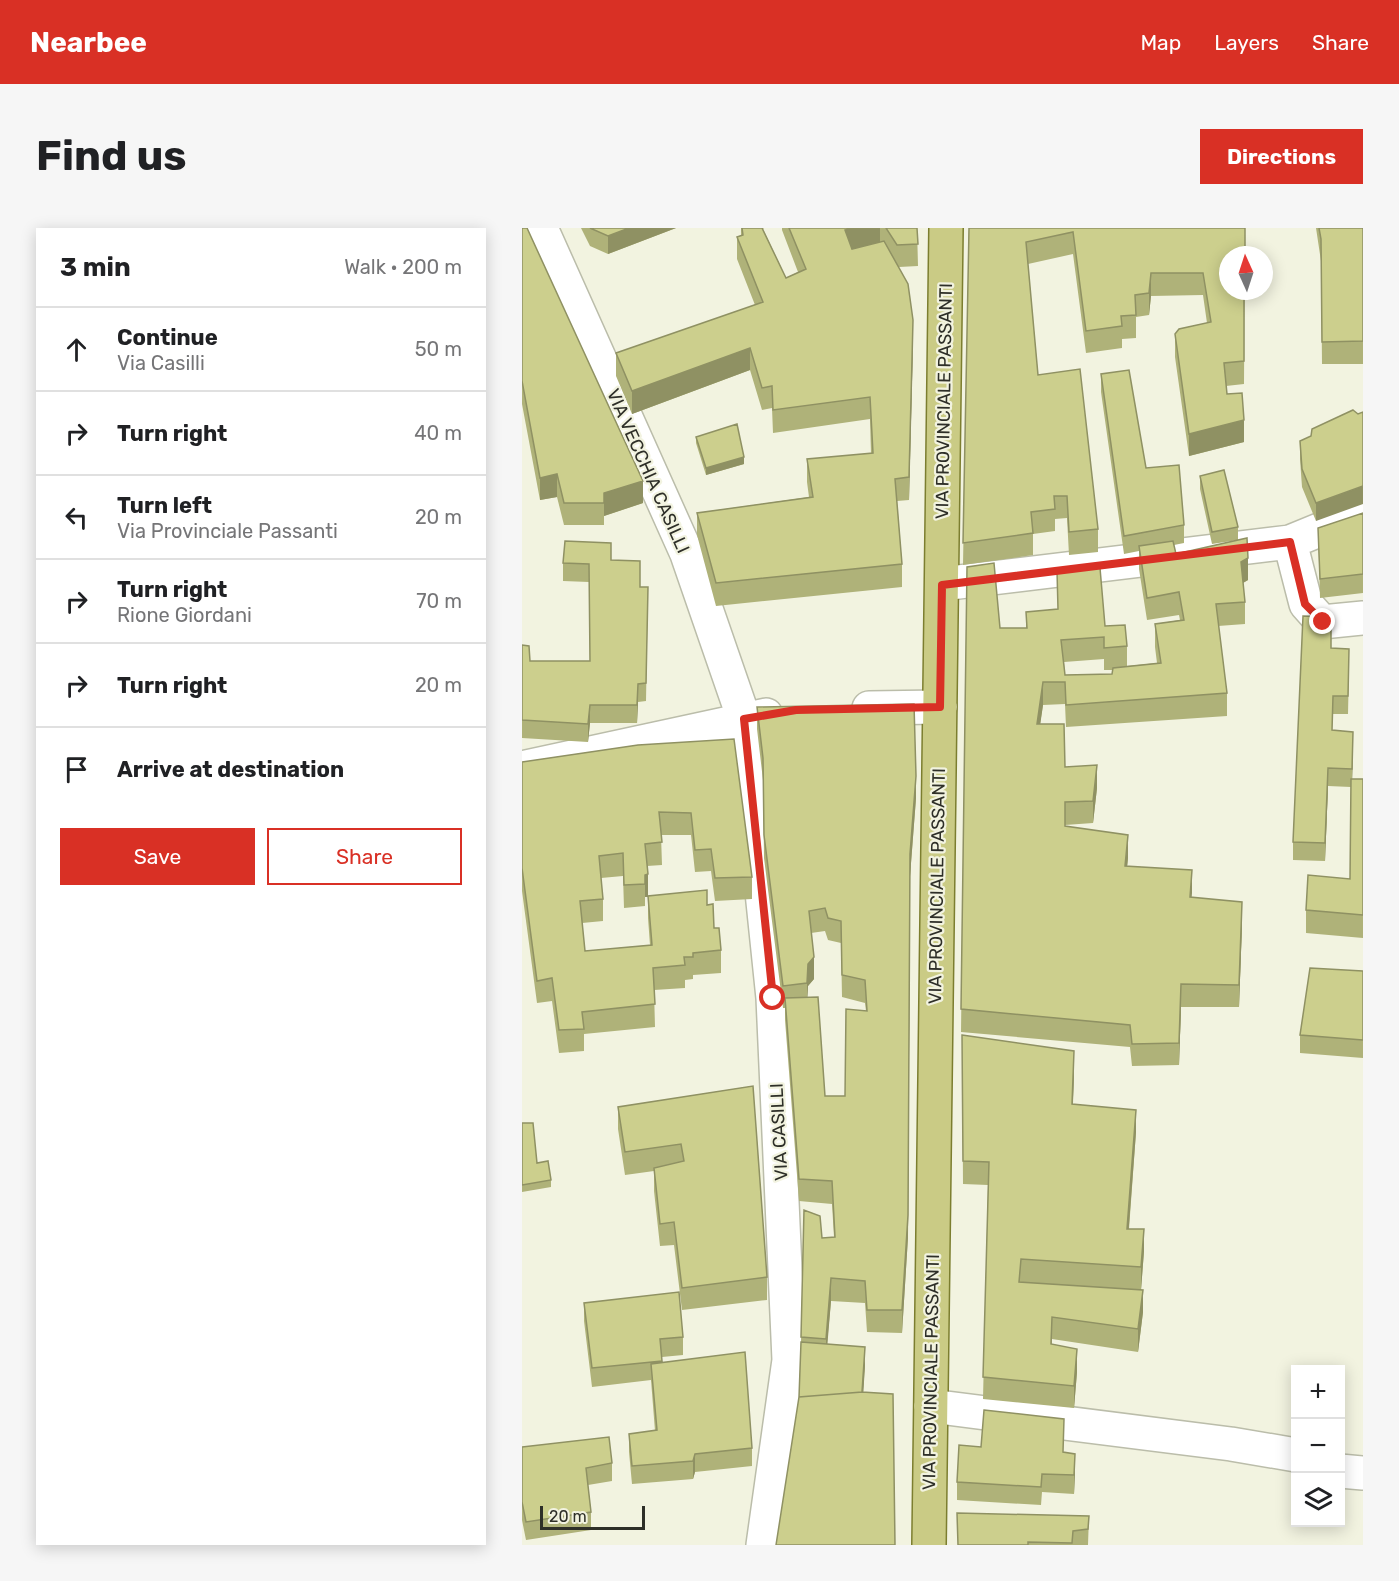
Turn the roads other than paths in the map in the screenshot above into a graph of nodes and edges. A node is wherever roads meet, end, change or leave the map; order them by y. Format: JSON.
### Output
{"nodes":[{"id":1,"x":541,"y":228,"type":"edge"},
{"id":2,"x":946,"y":228,"type":"edge"},
{"id":3,"x":1363,"y":512,"type":"edge"},
{"id":4,"x":1290,"y":542,"type":"junction"},
{"id":5,"x":942,"y":585,"type":"junction"},
{"id":6,"x":1363,"y":618,"type":"edge"},
{"id":7,"x":940,"y":707,"type":"junction"},
{"id":8,"x":844,"y":709,"type":"edge"},
{"id":9,"x":796,"y":710,"type":"edge"},
{"id":10,"x":744,"y":719,"type":"junction"},
{"id":11,"x":522,"y":768,"type":"edge"},
{"id":12,"x":931,"y":1406,"type":"junction"},
{"id":13,"x":1291,"y":1454,"type":"edge"},
{"id":14,"x":1345,"y":1471,"type":"edge"},
{"id":15,"x":1363,"y":1473,"type":"edge"},
{"id":16,"x":763,"y":1545,"type":"edge"},
{"id":17,"x":929,"y":1545,"type":"edge"}],
"edges":[{"from":1,"to":10,"type":"street","name":"VIA VECCHIA CASILLI"},
{"from":2,"to":5,"type":"main road","name":"VIA PROVINCIALE PASSANTI"},
{"from":3,"to":4,"type":"street"},
{"from":4,"to":5,"type":"street"},
{"from":4,"to":6,"type":"street"},
{"from":5,"to":7,"type":"main road","name":"VIA PROVINCIALE PASSANTI"},
{"from":7,"to":8,"type":"street"},
{"from":7,"to":12,"type":"main road","name":"VIA PROVINCIALE PASSANTI"},
{"from":9,"to":10,"type":"street"},
{"from":10,"to":11,"type":"street"},
{"from":10,"to":16,"type":"street","name":"VIA CASILLI"},
{"from":12,"to":13,"type":"street"},
{"from":12,"to":17,"type":"main road","name":"VIA PROVINCIALE PASSANTI"},
{"from":14,"to":15,"type":"street"}]}
